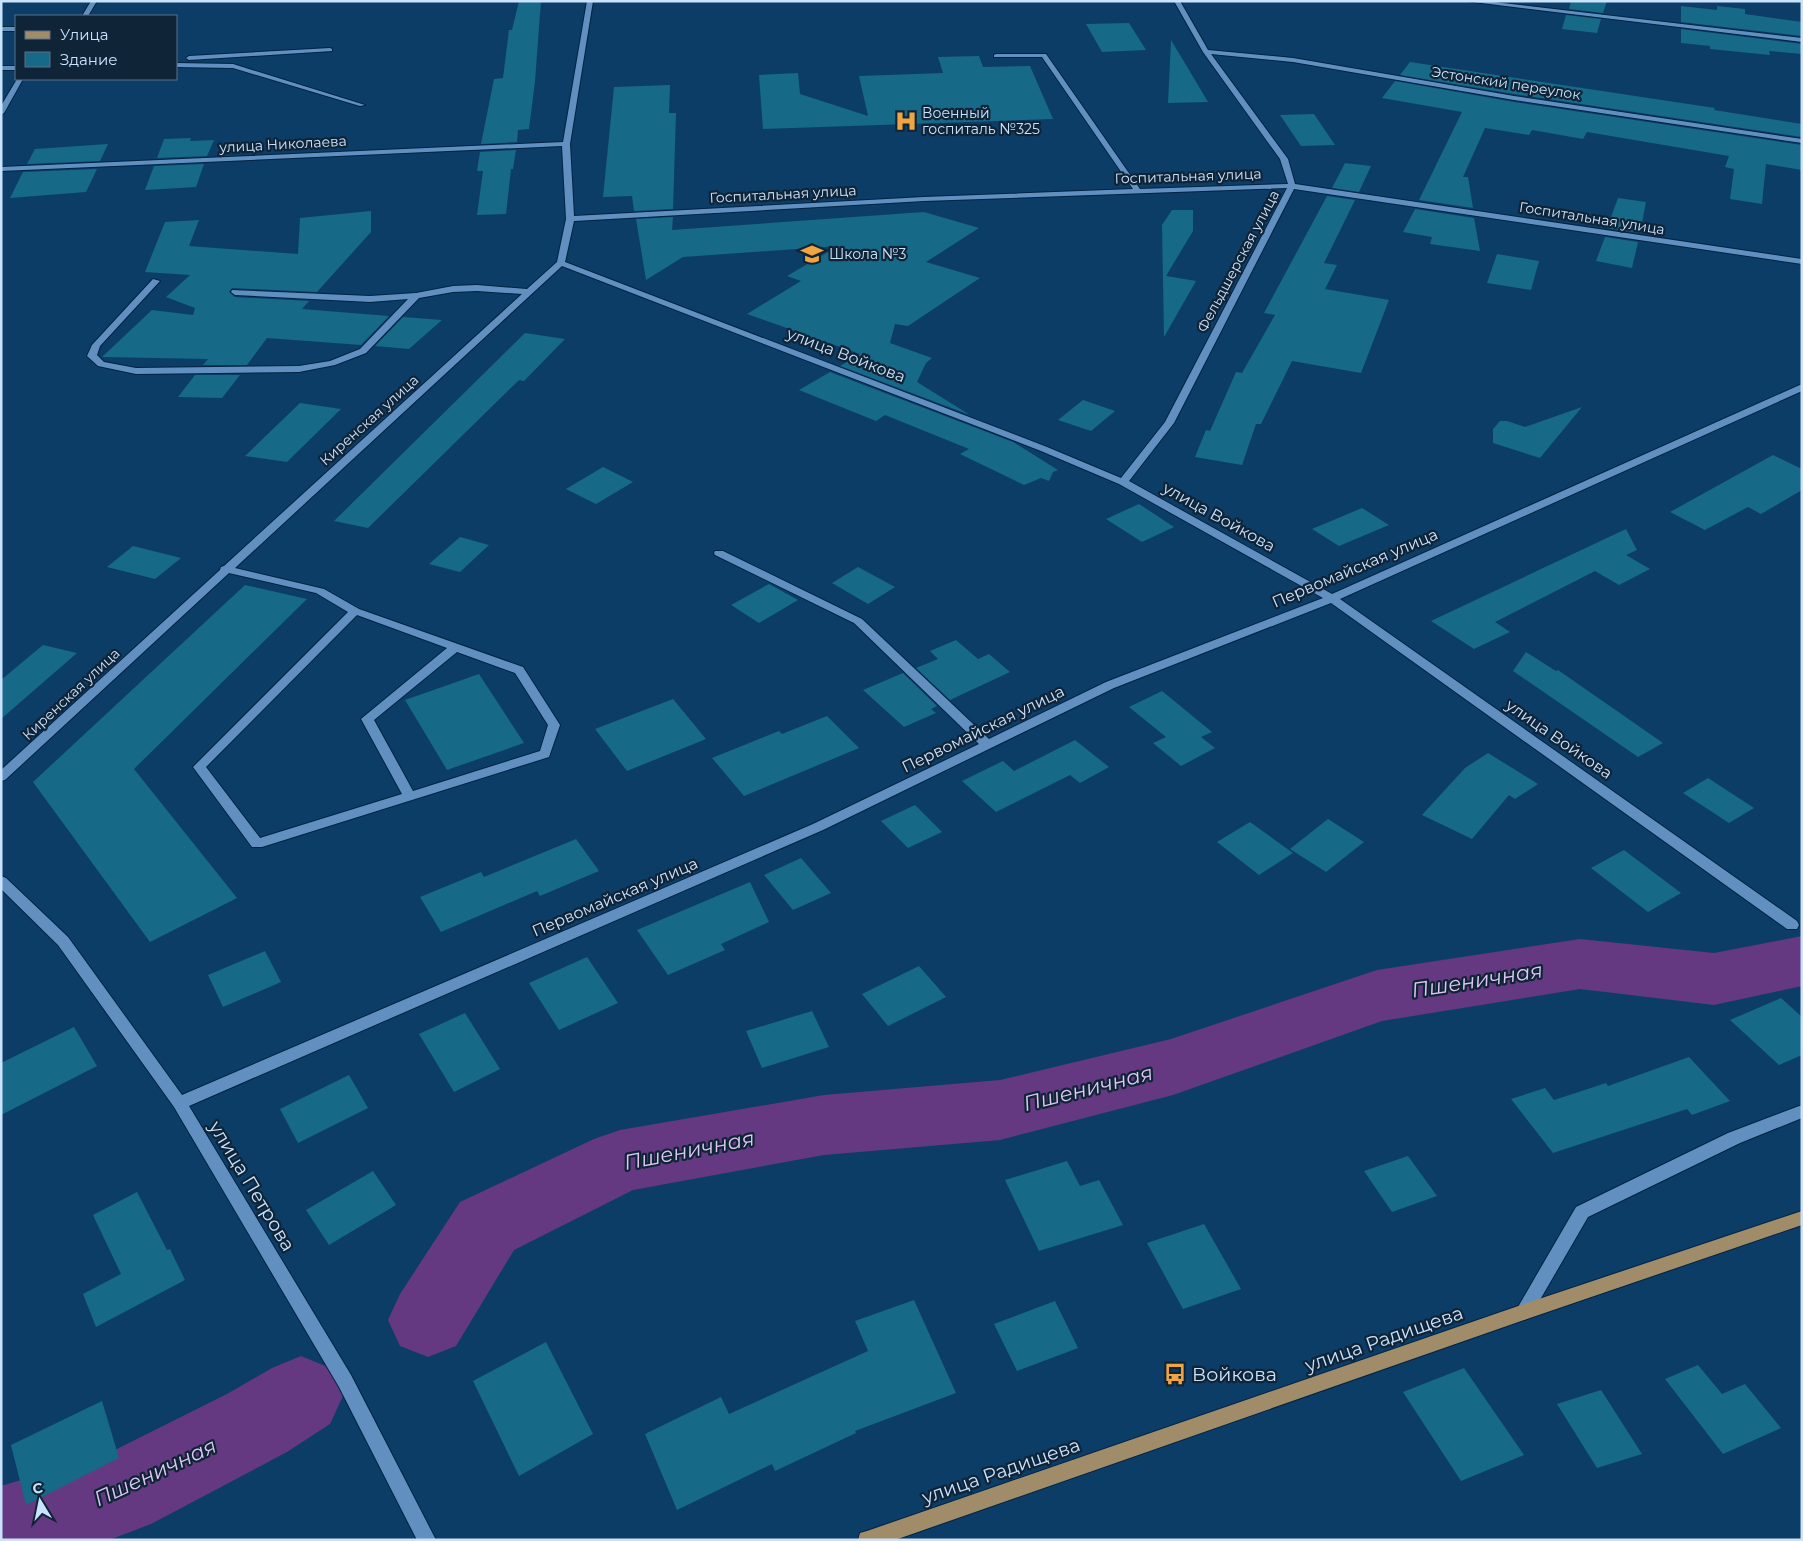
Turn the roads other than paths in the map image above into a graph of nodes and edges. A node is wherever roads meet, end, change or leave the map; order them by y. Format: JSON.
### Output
{"nodes":[{"id":1,"x":94,"y":1,"type":"edge"},
{"id":2,"x":590,"y":1,"type":"edge"},
{"id":3,"x":1177,"y":1,"type":"edge"},
{"id":4,"x":1468,"y":1,"type":"edge"},
{"id":5,"x":86,"y":15,"type":"edge"},
{"id":6,"x":1,"y":29,"type":"edge"},
{"id":7,"x":15,"y":29,"type":"edge"},
{"id":8,"x":1802,"y":40,"type":"edge"},
{"id":9,"x":330,"y":50,"type":"dead end"},
{"id":10,"x":1206,"y":52,"type":"junction"},
{"id":11,"x":996,"y":56,"type":"dead end"},
{"id":12,"x":178,"y":59,"type":"edge"},
{"id":13,"x":178,"y":65,"type":"edge"},
{"id":14,"x":1,"y":68,"type":"edge"},
{"id":15,"x":15,"y":68,"type":"edge"},
{"id":16,"x":19,"y":80,"type":"edge"},
{"id":17,"x":362,"y":105,"type":"dead end"},
{"id":18,"x":1,"y":113,"type":"edge"},
{"id":19,"x":1802,"y":141,"type":"edge"},
{"id":20,"x":566,"y":144,"type":"junction"},
{"id":21,"x":1,"y":169,"type":"edge"},
{"id":22,"x":1292,"y":186,"type":"junction"},
{"id":23,"x":1137,"y":190,"type":"junction"},
{"id":24,"x":570,"y":220,"type":"junction"},
{"id":25,"x":1802,"y":262,"type":"edge"},
{"id":26,"x":561,"y":264,"type":"junction"},
{"id":27,"x":156,"y":281,"type":"dead end"},
{"id":28,"x":235,"y":292,"type":"dead end"},
{"id":29,"x":530,"y":292,"type":"junction"},
{"id":30,"x":416,"y":296,"type":"junction"},
{"id":31,"x":1802,"y":387,"type":"edge"},
{"id":32,"x":1123,"y":482,"type":"junction"},
{"id":33,"x":719,"y":554,"type":"dead end"},
{"id":34,"x":226,"y":569,"type":"junction"},
{"id":35,"x":1330,"y":599,"type":"junction"},
{"id":36,"x":355,"y":611,"type":"junction"},
{"id":37,"x":455,"y":647,"type":"junction"},
{"id":38,"x":988,"y":745,"type":"junction"},
{"id":39,"x":1,"y":776,"type":"edge"},
{"id":40,"x":409,"y":796,"type":"junction"},
{"id":41,"x":1,"y":881,"type":"edge"},
{"id":42,"x":1792,"y":925,"type":"dead end"},
{"id":43,"x":179,"y":1102,"type":"junction"},
{"id":44,"x":1802,"y":1112,"type":"edge"},
{"id":45,"x":1802,"y":1218,"type":"edge"},
{"id":46,"x":1524,"y":1312,"type":"junction"},
{"id":47,"x":427,"y":1540,"type":"edge"},
{"id":48,"x":867,"y":1540,"type":"edge"}],
"edges":[{"from":1,"to":5,"type":"street"},
{"from":2,"to":20,"type":"street"},
{"from":3,"to":10,"type":"street","name":"Фельдшерская улица"},
{"from":4,"to":8,"type":"street"},
{"from":6,"to":7,"type":"street"},
{"from":9,"to":12,"type":"street"},
{"from":10,"to":19,"type":"street","name":"Эстонский переулок"},
{"from":10,"to":22,"type":"street","name":"Фельдшерская улица"},
{"from":11,"to":23,"type":"street"},
{"from":13,"to":17,"type":"street"},
{"from":14,"to":15,"type":"street"},
{"from":16,"to":18,"type":"street"},
{"from":20,"to":21,"type":"street","name":"улица Николаева"},
{"from":20,"to":24,"type":"street"},
{"from":22,"to":23,"type":"street","name":"Госпитальная улица"},
{"from":22,"to":25,"type":"street","name":"Госпитальная улица"},
{"from":22,"to":32,"type":"street","name":"Фельдшерская улица"},
{"from":23,"to":24,"type":"street","name":"Госпитальная улица"},
{"from":24,"to":26,"type":"street"},
{"from":26,"to":29,"type":"street","name":"Киренская улица"},
{"from":26,"to":32,"type":"street","name":"улица Войкова"},
{"from":27,"to":30,"type":"street"},
{"from":28,"to":30,"type":"street"},
{"from":29,"to":30,"type":"street"},
{"from":29,"to":34,"type":"street","name":"Киренская улица"},
{"from":31,"to":35,"type":"street","name":"Первомайская улица"},
{"from":32,"to":35,"type":"street","name":"улица Войкова"},
{"from":33,"to":38,"type":"street"},
{"from":34,"to":36,"type":"street"},
{"from":34,"to":39,"type":"street","name":"Киренская улица"},
{"from":35,"to":38,"type":"street","name":"Первомайская улица"},
{"from":35,"to":42,"type":"street","name":"улица Войкова"},
{"from":36,"to":37,"type":"street"},
{"from":36,"to":40,"type":"street"},
{"from":37,"to":40,"type":"street"},
{"from":37,"to":40,"type":"street"},
{"from":38,"to":43,"type":"street","name":"Первомайская улица"},
{"from":41,"to":43,"type":"street","name":"улица Петрова"},
{"from":43,"to":47,"type":"street","name":"улица Петрова"},
{"from":44,"to":46,"type":"street"},
{"from":45,"to":46,"type":"main road","name":"улица Радищева"},
{"from":46,"to":48,"type":"main road","name":"улица Радищева"}]}
